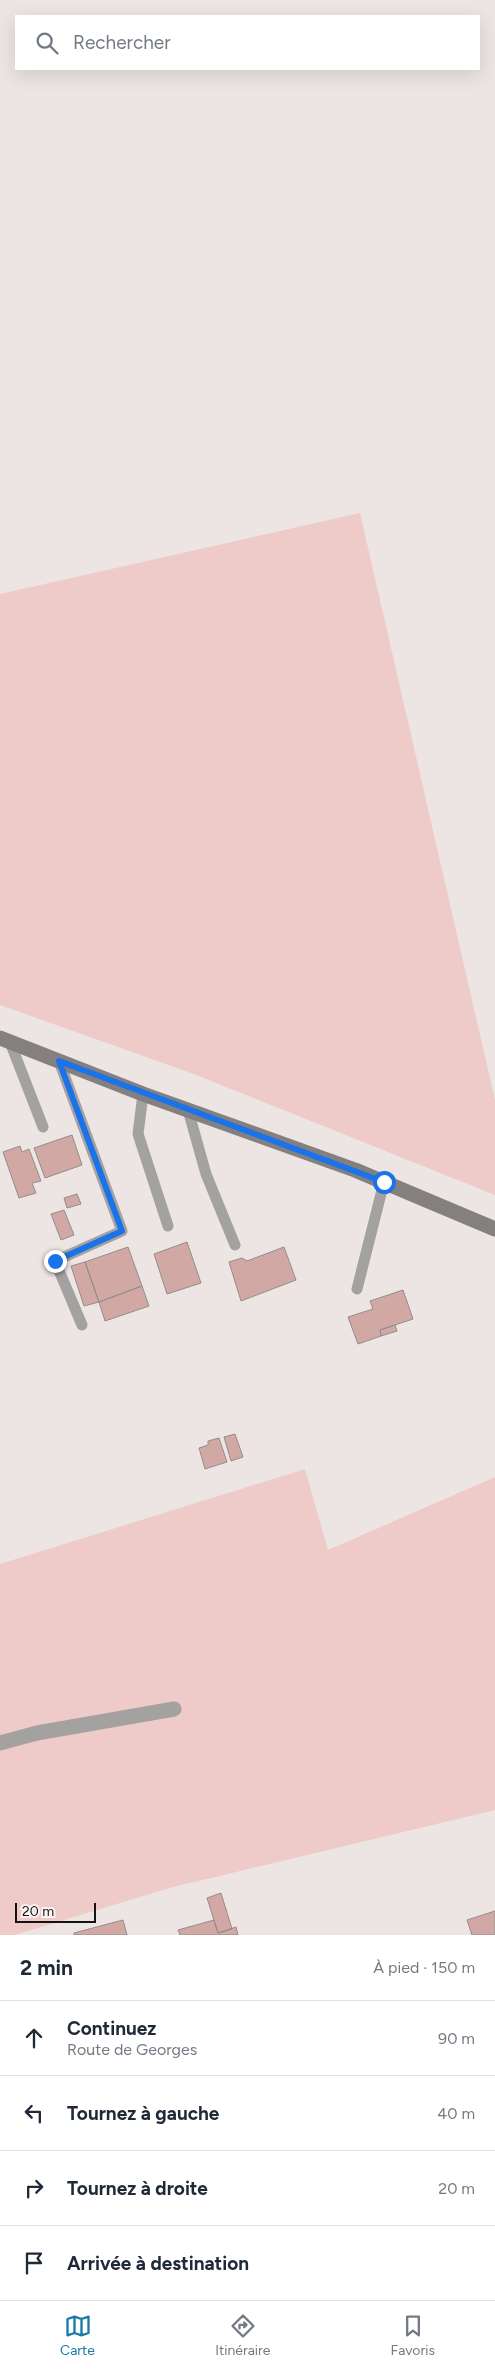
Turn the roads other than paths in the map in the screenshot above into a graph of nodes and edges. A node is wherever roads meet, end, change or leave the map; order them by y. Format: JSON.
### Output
{"nodes":[{"id":1,"x":5,"y":1040,"type":"edge"},
{"id":2,"x":59,"y":1061,"type":"junction"},
{"id":3,"x":144,"y":1094,"type":"junction"},
{"id":4,"x":188,"y":1110,"type":"junction"},
{"id":5,"x":43,"y":1127,"type":"dead end"},
{"id":6,"x":384,"y":1182,"type":"junction"},
{"id":7,"x":168,"y":1226,"type":"dead end"},
{"id":8,"x":495,"y":1229,"type":"edge"},
{"id":9,"x":235,"y":1245,"type":"dead end"},
{"id":10,"x":357,"y":1289,"type":"dead end"},
{"id":11,"x":82,"y":1325,"type":"dead end"},
{"id":12,"x":174,"y":1709,"type":"dead end"},
{"id":13,"x":0,"y":1743,"type":"edge"}],
"edges":[{"from":1,"to":2,"type":"street"},
{"from":1,"to":5,"type":"lane"},
{"from":2,"to":3,"type":"street"},
{"from":2,"to":11,"type":"lane"},
{"from":3,"to":4,"type":"street"},
{"from":3,"to":7,"type":"lane"},
{"from":4,"to":6,"type":"street"},
{"from":4,"to":9,"type":"lane"},
{"from":6,"to":8,"type":"street"},
{"from":6,"to":10,"type":"lane"},
{"from":12,"to":13,"type":"street"}]}
